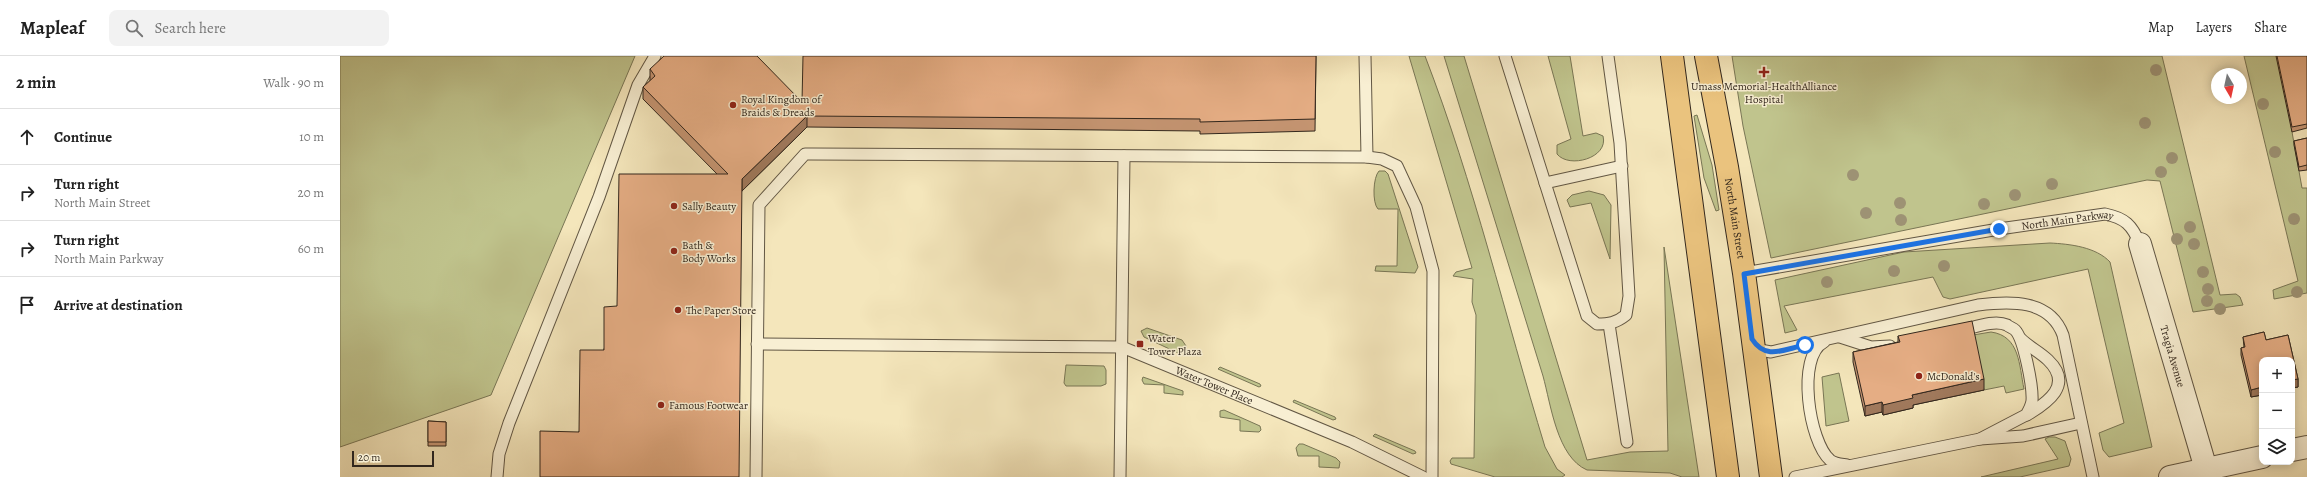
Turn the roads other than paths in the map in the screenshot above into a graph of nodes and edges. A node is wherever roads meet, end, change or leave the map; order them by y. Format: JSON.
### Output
{"nodes":[{"id":1,"x":655,"y":56,"type":"edge"},
{"id":2,"x":1365,"y":56,"type":"edge"},
{"id":3,"x":1505,"y":56,"type":"edge"},
{"id":4,"x":1608,"y":56,"type":"edge"},
{"id":5,"x":1672,"y":56,"type":"edge"},
{"id":6,"x":1706,"y":56,"type":"edge"},
{"id":7,"x":1124,"y":156,"type":"junction"},
{"id":8,"x":1367,"y":157,"type":"junction"},
{"id":9,"x":1622,"y":166,"type":"junction"},
{"id":10,"x":1546,"y":183,"type":"junction"},
{"id":11,"x":2140,"y":244,"type":"joint"},
{"id":12,"x":1744,"y":274,"type":"junction"},
{"id":13,"x":1609,"y":324,"type":"junction"},
{"id":14,"x":1947,"y":333,"type":"edge"},
{"id":15,"x":1840,"y":337,"type":"junction"},
{"id":16,"x":1752,"y":339,"type":"junction"},
{"id":17,"x":2020,"y":339,"type":"junction"},
{"id":18,"x":1826,"y":341,"type":"junction"},
{"id":19,"x":757,"y":344,"type":"junction"},
{"id":20,"x":1901,"y":344,"type":"edge"},
{"id":21,"x":1122,"y":347,"type":"junction"},
{"id":22,"x":2026,"y":415,"type":"junction"},
{"id":23,"x":2081,"y":423,"type":"junction"},
{"id":24,"x":1980,"y":439,"type":"junction"},
{"id":25,"x":1627,"y":442,"type":"dead end"},
{"id":26,"x":2307,"y":447,"type":"edge"},
{"id":27,"x":2295,"y":449,"type":"edge"},
{"id":28,"x":2259,"y":458,"type":"edge"},
{"id":29,"x":1854,"y":465,"type":"junction"},
{"id":30,"x":2206,"y":469,"type":"junction"},
{"id":31,"x":497,"y":477,"type":"edge"},
{"id":32,"x":756,"y":477,"type":"edge"},
{"id":33,"x":1120,"y":477,"type":"edge"},
{"id":34,"x":1423,"y":477,"type":"edge"},
{"id":35,"x":1432,"y":477,"type":"edge"},
{"id":36,"x":1728,"y":477,"type":"edge"},
{"id":37,"x":1771,"y":477,"type":"edge"},
{"id":38,"x":1795,"y":477,"type":"edge"},
{"id":39,"x":2093,"y":477,"type":"edge"},
{"id":40,"x":2170,"y":477,"type":"edge"}],
"edges":[{"from":1,"to":31,"type":"lane"},
{"from":2,"to":8,"type":"lane"},
{"from":3,"to":10,"type":"lane"},
{"from":4,"to":9,"type":"lane"},
{"from":5,"to":36,"type":"main road"},
{"from":6,"to":12,"type":"main road","name":"North Main Street"},
{"from":7,"to":8,"type":"lane"},
{"from":7,"to":19,"type":"lane"},
{"from":7,"to":21,"type":"lane"},
{"from":8,"to":35,"type":"lane"},
{"from":9,"to":10,"type":"lane"},
{"from":9,"to":13,"type":"lane"},
{"from":10,"to":13,"type":"lane"},
{"from":11,"to":12,"type":"lane","name":"North Main Parkway"},
{"from":11,"to":30,"type":"street","name":"Tragia Avenue"},
{"from":12,"to":16,"type":"main road","name":"North Main Street"},
{"from":13,"to":25,"type":"lane"},
{"from":14,"to":17,"type":"lane"},
{"from":15,"to":18,"type":"lane"},
{"from":15,"to":20,"type":"lane"},
{"from":15,"to":23,"type":"lane"},
{"from":16,"to":18,"type":"lane"},
{"from":16,"to":37,"type":"main road","name":"North Main Street"},
{"from":17,"to":22,"type":"lane"},
{"from":17,"to":22,"type":"lane"},
{"from":18,"to":29,"type":"lane"},
{"from":19,"to":21,"type":"lane"},
{"from":19,"to":32,"type":"lane"},
{"from":21,"to":33,"type":"lane"},
{"from":21,"to":34,"type":"lane","name":"Water Tower Place"},
{"from":22,"to":24,"type":"lane"},
{"from":23,"to":24,"type":"lane"},
{"from":23,"to":39,"type":"lane"},
{"from":24,"to":29,"type":"lane"},
{"from":26,"to":27,"type":"street"},
{"from":28,"to":30,"type":"street"},
{"from":29,"to":38,"type":"lane"},
{"from":30,"to":40,"type":"street"}]}
